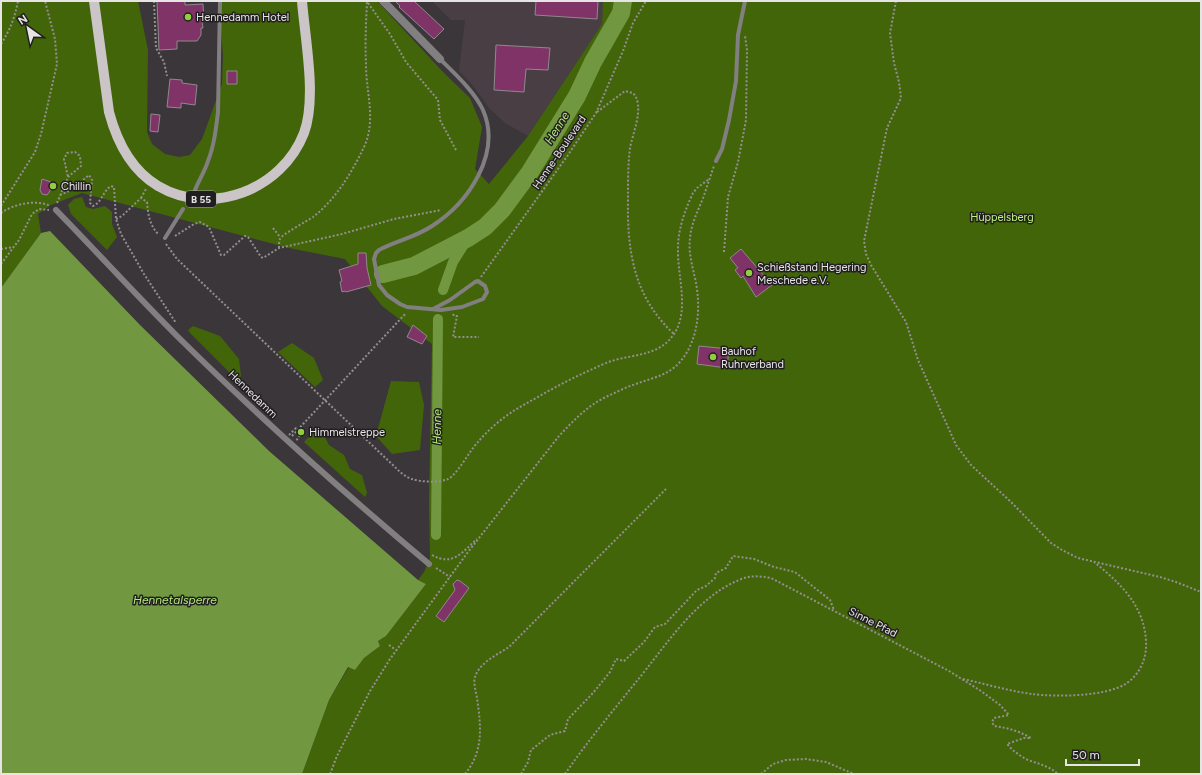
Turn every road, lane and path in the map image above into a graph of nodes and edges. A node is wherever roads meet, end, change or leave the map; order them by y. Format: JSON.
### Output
{"nodes":[{"id":1,"x":18,"y":1,"type":"edge"},
{"id":2,"x":45,"y":1,"type":"edge"},
{"id":3,"x":94,"y":1,"type":"edge"},
{"id":4,"x":154,"y":1,"type":"edge"},
{"id":5,"x":220,"y":1,"type":"edge"},
{"id":6,"x":302,"y":1,"type":"edge"},
{"id":7,"x":367,"y":1,"type":"edge"},
{"id":8,"x":383,"y":1,"type":"edge"},
{"id":9,"x":646,"y":1,"type":"edge"},
{"id":10,"x":745,"y":1,"type":"edge"},
{"id":11,"x":896,"y":1,"type":"edge"},
{"id":12,"x":1,"y":44,"type":"edge"},
{"id":13,"x":747,"y":50,"type":"dead end"},
{"id":14,"x":440,"y":59,"type":"joint"},
{"id":15,"x":167,"y":76,"type":"dead end"},
{"id":16,"x":596,"y":113,"type":"junction"},
{"id":17,"x":456,"y":150,"type":"dead end"},
{"id":18,"x":716,"y":161,"type":"joint"},
{"id":19,"x":68,"y":177,"type":"junction"},
{"id":20,"x":709,"y":179,"type":"junction"},
{"id":21,"x":147,"y":188,"type":"dead end"},
{"id":22,"x":194,"y":190,"type":"dead end"},
{"id":23,"x":141,"y":198,"type":"junction"},
{"id":24,"x":1,"y":206,"type":"edge"},
{"id":25,"x":183,"y":209,"type":"dead end"},
{"id":26,"x":56,"y":210,"type":"junction"},
{"id":27,"x":449,"y":212,"type":"junction"},
{"id":28,"x":1,"y":213,"type":"edge"},
{"id":29,"x":116,"y":219,"type":"junction"},
{"id":30,"x":273,"y":228,"type":"dead end"},
{"id":31,"x":280,"y":237,"type":"junction"},
{"id":32,"x":165,"y":238,"type":"junction"},
{"id":33,"x":14,"y":247,"type":"junction"},
{"id":34,"x":279,"y":248,"type":"junction"},
{"id":35,"x":1,"y":249,"type":"edge"},
{"id":36,"x":724,"y":252,"type":"dead end"},
{"id":37,"x":1,"y":264,"type":"edge"},
{"id":38,"x":478,"y":281,"type":"junction"},
{"id":39,"x":433,"y":309,"type":"junction"},
{"id":40,"x":453,"y":309,"type":"junction"},
{"id":41,"x":405,"y":314,"type":"dead end"},
{"id":42,"x":674,"y":334,"type":"junction"},
{"id":43,"x":177,"y":336,"type":"junction"},
{"id":44,"x":479,"y":338,"type":"dead end"},
{"id":45,"x":325,"y":401,"type":"junction"},
{"id":46,"x":288,"y":435,"type":"dead end"},
{"id":47,"x":292,"y":436,"type":"dead end"},
{"id":48,"x":296,"y":441,"type":"dead end"},
{"id":49,"x":666,"y":489,"type":"dead end"},
{"id":50,"x":481,"y":536,"type":"junction"},
{"id":51,"x":414,"y":551,"type":"junction"},
{"id":52,"x":1092,"y":561,"type":"junction"},
{"id":53,"x":430,"y":564,"type":"joint"},
{"id":54,"x":450,"y":577,"type":"junction"},
{"id":55,"x":1201,"y":592,"type":"edge"},
{"id":56,"x":834,"y":612,"type":"junction"},
{"id":57,"x":388,"y":645,"type":"dead end"},
{"id":58,"x":396,"y":651,"type":"junction"},
{"id":59,"x":960,"y":678,"type":"junction"},
{"id":60,"x":330,"y":774,"type":"edge"},
{"id":61,"x":465,"y":774,"type":"edge"},
{"id":62,"x":521,"y":774,"type":"edge"},
{"id":63,"x":565,"y":774,"type":"edge"},
{"id":64,"x":760,"y":774,"type":"edge"},
{"id":65,"x":854,"y":774,"type":"edge"},
{"id":66,"x":1058,"y":774,"type":"edge"}],
"edges":[{"from":1,"to":12,"type":"path"},
{"from":2,"to":24,"type":"path"},
{"from":3,"to":6,"type":"main road","number":"B 55"},
{"from":4,"to":15,"type":"path"},
{"from":5,"to":22,"type":"lane"},
{"from":7,"to":17,"type":"path"},
{"from":7,"to":31,"type":"path"},
{"from":8,"to":14,"type":"street"},
{"from":9,"to":16,"type":"path","name":"Henne-Boulevard"},
{"from":10,"to":18,"type":"lane"},
{"from":11,"to":52,"type":"path"},
{"from":13,"to":36,"type":"path"},
{"from":14,"to":27,"type":"lane"},
{"from":16,"to":38,"type":"path","name":"Henne-Boulevard"},
{"from":16,"to":42,"type":"path"},
{"from":18,"to":20,"type":"path"},
{"from":19,"to":19,"type":"path"},
{"from":19,"to":29,"type":"path"},
{"from":20,"to":42,"type":"path"},
{"from":20,"to":50,"type":"path"},
{"from":21,"to":23,"type":"path"},
{"from":23,"to":29,"type":"path"},
{"from":23,"to":32,"type":"path"},
{"from":25,"to":32,"type":"lane"},
{"from":26,"to":28,"type":"path"},
{"from":26,"to":33,"type":"path"},
{"from":26,"to":43,"type":"street","name":"Hennedamm"},
{"from":27,"to":34,"type":"path"},
{"from":27,"to":39,"type":"lane"},
{"from":29,"to":43,"type":"path"},
{"from":30,"to":31,"type":"path"},
{"from":31,"to":34,"type":"path"},
{"from":32,"to":34,"type":"path"},
{"from":32,"to":45,"type":"path"},
{"from":33,"to":35,"type":"path"},
{"from":33,"to":37,"type":"path"},
{"from":38,"to":39,"type":"lane"},
{"from":38,"to":40,"type":"lane"},
{"from":39,"to":40,"type":"lane"},
{"from":40,"to":44,"type":"path"},
{"from":41,"to":45,"type":"path"},
{"from":42,"to":45,"type":"path"},
{"from":43,"to":51,"type":"street","name":"Hennedamm"},
{"from":45,"to":47,"type":"path"},
{"from":46,"to":48,"type":"path","bridge":true},
{"from":49,"to":61,"type":"path"},
{"from":50,"to":51,"type":"path"},
{"from":50,"to":54,"type":"path"},
{"from":51,"to":53,"type":"street","name":"Hennedamm"},
{"from":52,"to":55,"type":"path"},
{"from":52,"to":59,"type":"path"},
{"from":53,"to":54,"type":"path"},
{"from":54,"to":58,"type":"path"},
{"from":56,"to":59,"type":"path","name":"Sinne Pfad"},
{"from":56,"to":62,"type":"path","name":"Sinne Pfad"},
{"from":56,"to":63,"type":"path"},
{"from":57,"to":58,"type":"path"},
{"from":58,"to":60,"type":"path"},
{"from":59,"to":66,"type":"path","name":"Sinne Pfad"},
{"from":64,"to":65,"type":"path"}]}
